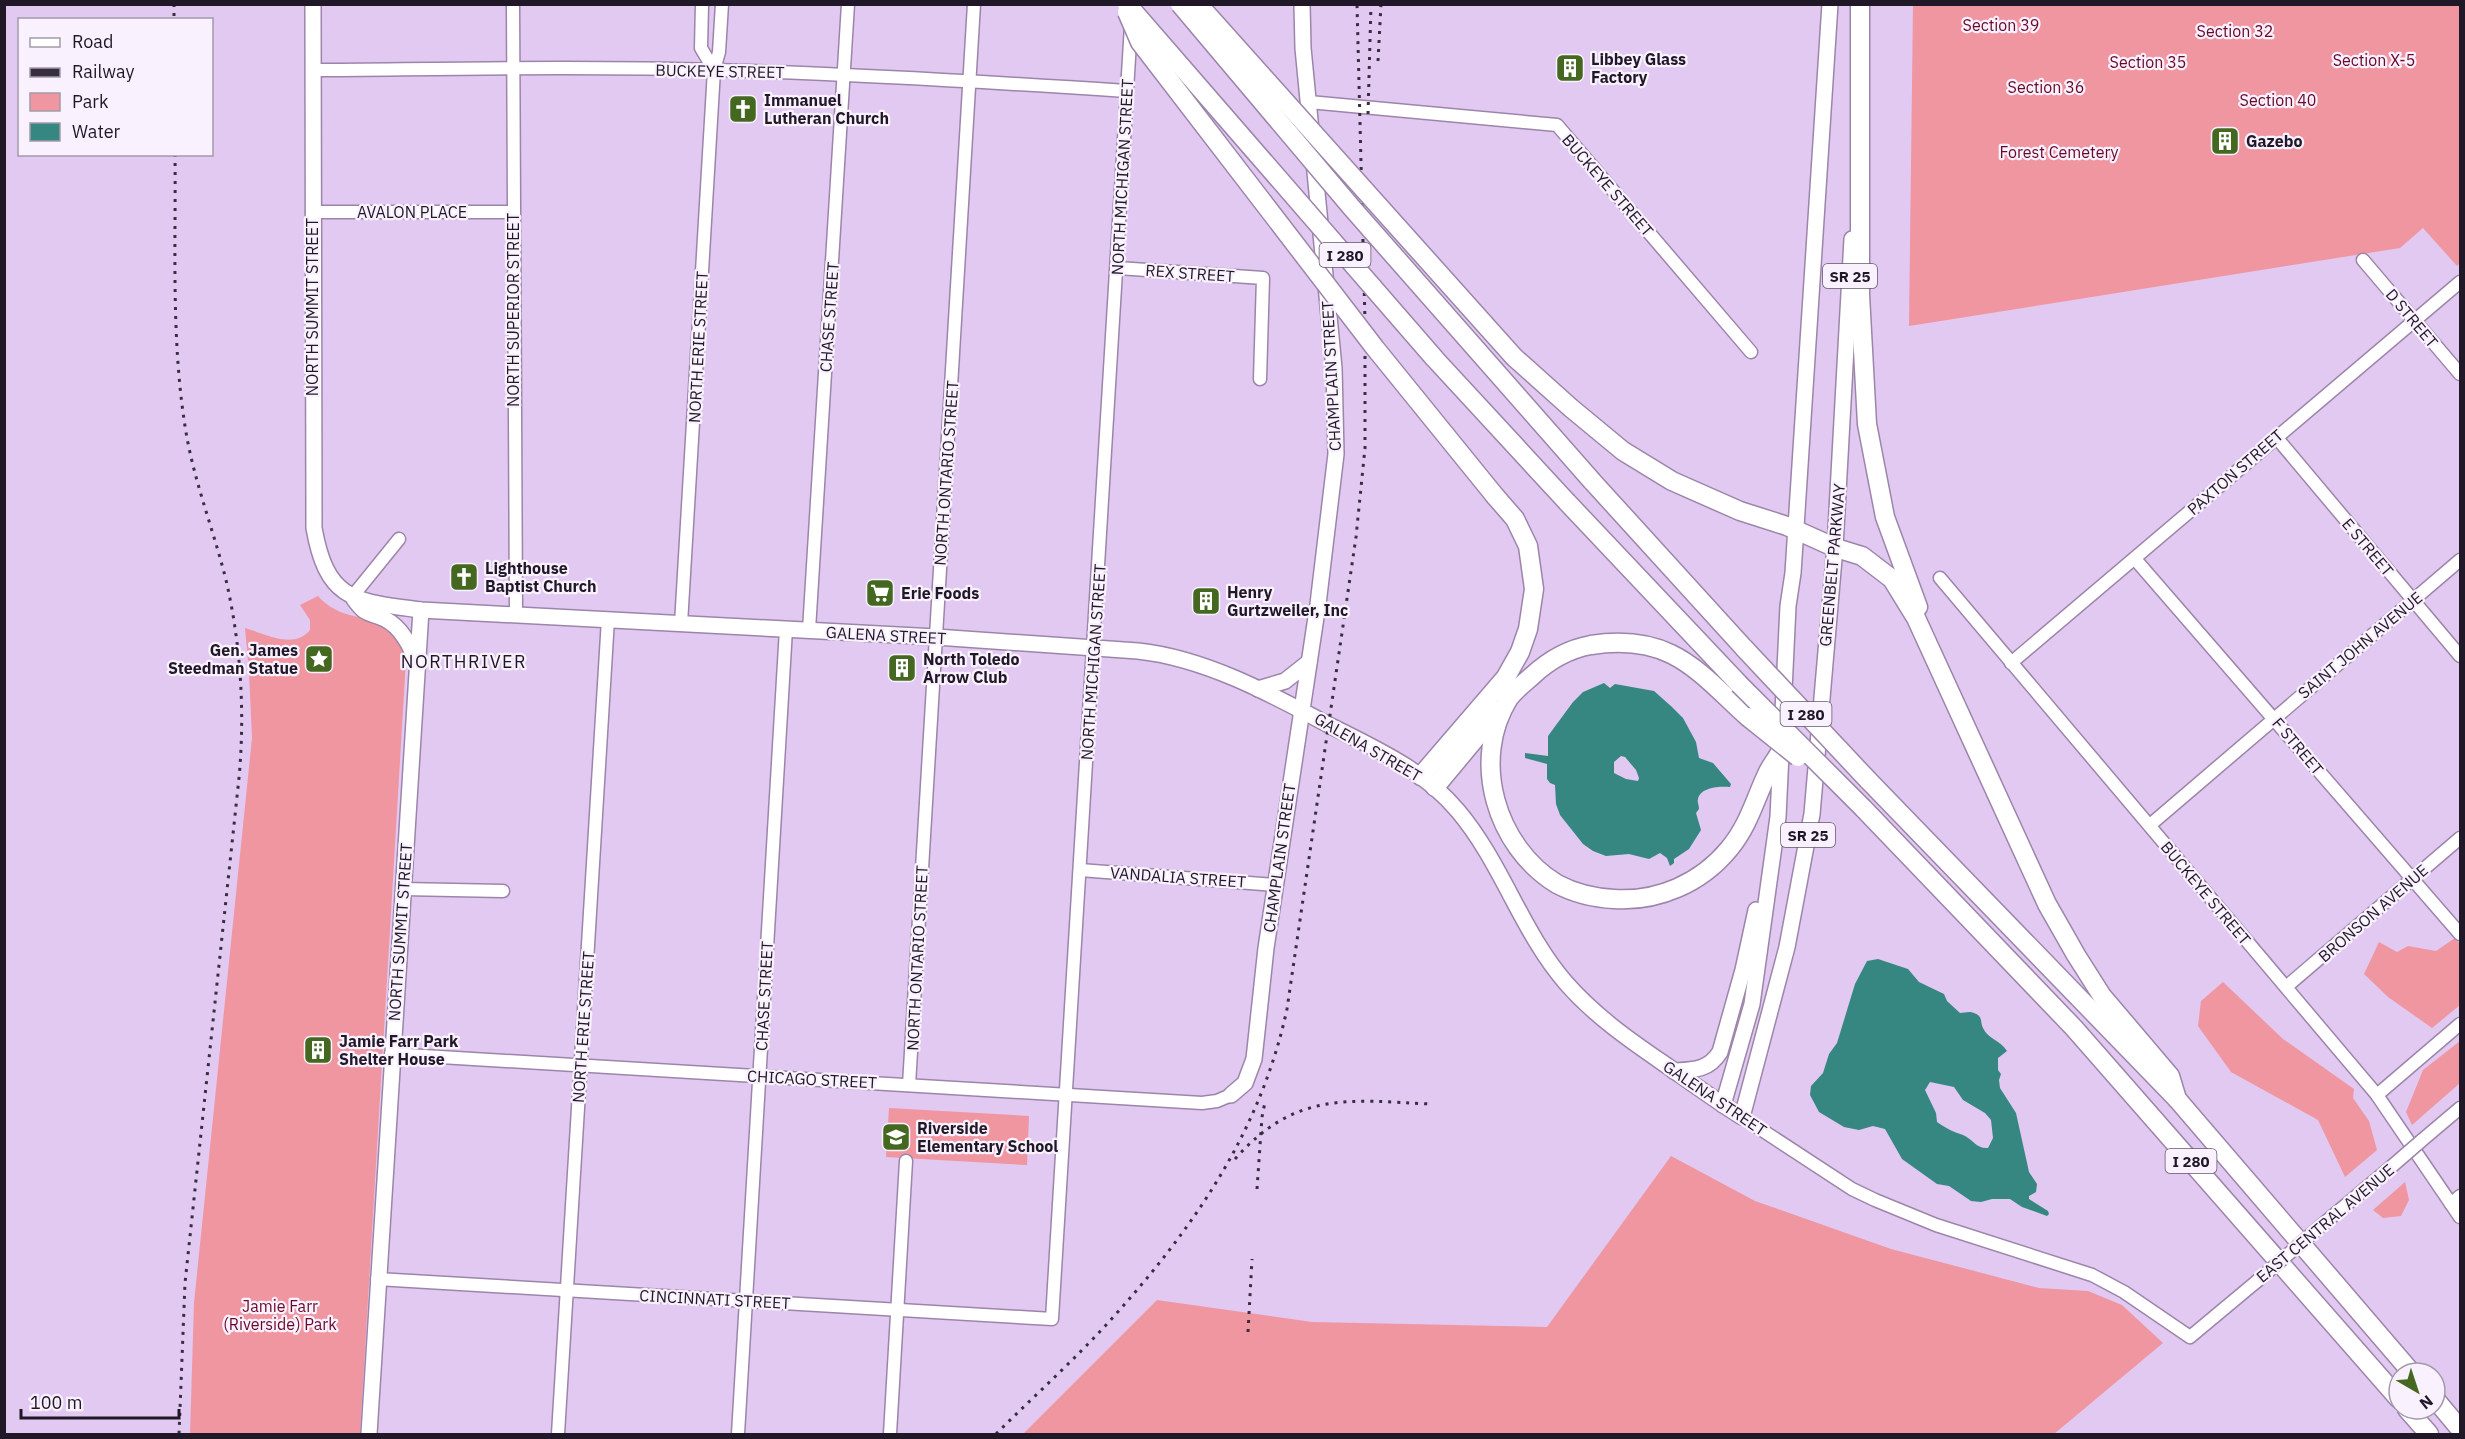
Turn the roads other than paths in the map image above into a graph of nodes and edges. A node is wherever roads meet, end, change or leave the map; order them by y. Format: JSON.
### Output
{"nodes":[{"id":1,"x":313,"y":4,"type":"edge"},
{"id":2,"x":513,"y":4,"type":"edge"},
{"id":3,"x":702,"y":4,"type":"edge"},
{"id":4,"x":722,"y":4,"type":"edge"},
{"id":5,"x":848,"y":4,"type":"edge"},
{"id":6,"x":974,"y":4,"type":"edge"},
{"id":7,"x":1126,"y":4,"type":"edge"},
{"id":8,"x":1132,"y":4,"type":"edge"},
{"id":9,"x":1180,"y":4,"type":"edge"},
{"id":10,"x":1198,"y":4,"type":"edge"},
{"id":11,"x":1302,"y":4,"type":"edge"},
{"id":12,"x":1830,"y":4,"type":"edge"},
{"id":13,"x":1860,"y":4,"type":"edge"},
{"id":14,"x":513,"y":68,"type":"junction"},
{"id":15,"x":313,"y":70,"type":"junction"},
{"id":16,"x":714,"y":70,"type":"junction"},
{"id":17,"x":844,"y":74,"type":"junction"},
{"id":18,"x":970,"y":81,"type":"junction"},
{"id":19,"x":1126,"y":91,"type":"junction"},
{"id":20,"x":1309,"y":110,"type":"junction"},
{"id":21,"x":312,"y":212,"type":"junction"},
{"id":22,"x":512,"y":212,"type":"junction"},
{"id":23,"x":2363,"y":261,"type":"dead end"},
{"id":24,"x":1118,"y":268,"type":"junction"},
{"id":25,"x":2460,"y":282,"type":"edge"},
{"id":26,"x":2415,"y":321,"type":"junction"},
{"id":27,"x":1751,"y":352,"type":"dead end"},
{"id":28,"x":2460,"y":374,"type":"edge"},
{"id":29,"x":1260,"y":379,"type":"dead end"},
{"id":30,"x":2276,"y":437,"type":"junction"},
{"id":31,"x":1796,"y":530,"type":"junction"},
{"id":32,"x":399,"y":539,"type":"dead end"},
{"id":33,"x":1835,"y":548,"type":"junction"},
{"id":34,"x":2135,"y":559,"type":"junction"},
{"id":35,"x":2460,"y":560,"type":"edge"},
{"id":36,"x":1940,"y":579,"type":"dead end"},
{"id":37,"x":352,"y":597,"type":"junction"},
{"id":38,"x":2413,"y":600,"type":"junction"},
{"id":39,"x":421,"y":610,"type":"junction"},
{"id":40,"x":516,"y":615,"type":"junction"},
{"id":41,"x":608,"y":619,"type":"junction"},
{"id":42,"x":681,"y":624,"type":"junction"},
{"id":43,"x":786,"y":629,"type":"junction"},
{"id":44,"x":809,"y":630,"type":"junction"},
{"id":45,"x":936,"y":637,"type":"junction"},
{"id":46,"x":1094,"y":648,"type":"junction"},
{"id":47,"x":2460,"y":656,"type":"edge"},
{"id":48,"x":1309,"y":662,"type":"junction"},
{"id":49,"x":2011,"y":663,"type":"junction"},
{"id":50,"x":418,"y":670,"type":"junction"},
{"id":51,"x":1949,"y":687,"type":"junction"},
{"id":52,"x":1258,"y":689,"type":"junction"},
{"id":53,"x":1511,"y":696,"type":"junction"},
{"id":54,"x":1302,"y":710,"type":"junction"},
{"id":55,"x":2274,"y":719,"type":"junction"},
{"id":56,"x":1782,"y":749,"type":"junction"},
{"id":57,"x":1428,"y":781,"type":"junction"},
{"id":58,"x":1863,"y":808,"type":"junction"},
{"id":59,"x":1778,"y":817,"type":"junction"},
{"id":60,"x":2150,"y":825,"type":"junction"},
{"id":61,"x":2460,"y":838,"type":"edge"},
{"id":62,"x":1080,"y":870,"type":"junction"},
{"id":63,"x":2412,"y":879,"type":"junction"},
{"id":64,"x":1275,"y":885,"type":"junction"},
{"id":65,"x":403,"y":889,"type":"junction"},
{"id":66,"x":503,"y":891,"type":"dead end"},
{"id":67,"x":2460,"y":934,"type":"edge"},
{"id":68,"x":2286,"y":987,"type":"junction"},
{"id":69,"x":2460,"y":1024,"type":"edge"},
{"id":70,"x":391,"y":1054,"type":"junction"},
{"id":71,"x":580,"y":1064,"type":"junction"},
{"id":72,"x":1674,"y":1071,"type":"junction"},
{"id":73,"x":759,"y":1076,"type":"junction"},
{"id":74,"x":909,"y":1085,"type":"junction"},
{"id":75,"x":1231,"y":1095,"type":"joint"},
{"id":76,"x":2377,"y":1095,"type":"junction"},
{"id":77,"x":1067,"y":1096,"type":"junction"},
{"id":78,"x":2177,"y":1099,"type":"junction"},
{"id":79,"x":1723,"y":1105,"type":"junction"},
{"id":80,"x":2460,"y":1108,"type":"edge"},
{"id":81,"x":1742,"y":1117,"type":"junction"},
{"id":82,"x":906,"y":1161,"type":"dead end"},
{"id":83,"x":2456,"y":1200,"type":"edge"},
{"id":84,"x":2460,"y":1217,"type":"edge"},
{"id":85,"x":377,"y":1279,"type":"junction"},
{"id":86,"x":566,"y":1290,"type":"junction"},
{"id":87,"x":746,"y":1301,"type":"junction"},
{"id":88,"x":897,"y":1310,"type":"junction"},
{"id":89,"x":1052,"y":1319,"type":"joint"},
{"id":90,"x":2190,"y":1337,"type":"joint"},
{"id":91,"x":2402,"y":1361,"type":"edge"},
{"id":92,"x":2387,"y":1386,"type":"edge"},
{"id":93,"x":2447,"y":1414,"type":"edge"},
{"id":94,"x":2418,"y":1421,"type":"edge"},
{"id":95,"x":2460,"y":1429,"type":"edge"},
{"id":96,"x":369,"y":1434,"type":"edge"},
{"id":97,"x":558,"y":1434,"type":"edge"},
{"id":98,"x":738,"y":1434,"type":"edge"},
{"id":99,"x":890,"y":1434,"type":"edge"},
{"id":100,"x":2429,"y":1434,"type":"edge"}],
"edges":[{"from":1,"to":15,"type":"main road","name":"NORTH SUMMIT STREET"},
{"from":2,"to":14,"type":"street","name":"NORTH SUPERIOR STREET"},
{"from":3,"to":16,"type":"street","name":"NORTH ERIE STREET"},
{"from":4,"to":16,"type":"street","name":"NORTH ERIE STREET"},
{"from":5,"to":17,"type":"street","name":"CHASE STREET"},
{"from":6,"to":18,"type":"street","name":"NORTH ONTARIO STREET"},
{"from":7,"to":57,"type":"highway","bridge":true},
{"from":7,"to":58,"type":"highway","number":"I 280","bridge":true},
{"from":8,"to":19,"type":"street","name":"NORTH MICHIGAN STREET"},
{"from":9,"to":78,"type":"highway","number":"I 280","bridge":true},
{"from":10,"to":31,"type":"highway","bridge":true},
{"from":11,"to":20,"type":"main road","name":"CHAMPLAIN STREET"},
{"from":12,"to":31,"type":"main road","number":"SR 25"},
{"from":13,"to":33,"type":"main road","name":"GREENBELT PARKWAY","number":"SR 25"},
{"from":13,"to":51,"type":"highway"},
{"from":14,"to":15,"type":"street","name":"BUCKEYE STREET"},
{"from":14,"to":16,"type":"street","name":"BUCKEYE STREET"},
{"from":14,"to":22,"type":"street","name":"NORTH SUPERIOR STREET"},
{"from":15,"to":21,"type":"main road","name":"NORTH SUMMIT STREET"},
{"from":16,"to":17,"type":"street","name":"BUCKEYE STREET"},
{"from":16,"to":42,"type":"street","name":"NORTH ERIE STREET"},
{"from":17,"to":18,"type":"street","name":"BUCKEYE STREET"},
{"from":17,"to":44,"type":"street","name":"CHASE STREET"},
{"from":18,"to":19,"type":"street","name":"BUCKEYE STREET"},
{"from":18,"to":45,"type":"street","name":"NORTH ONTARIO STREET"},
{"from":19,"to":24,"type":"street","name":"NORTH MICHIGAN STREET"},
{"from":20,"to":27,"type":"street","name":"BUCKEYE STREET"},
{"from":20,"to":48,"type":"main road","name":"CHAMPLAIN STREET","bridge":true},
{"from":21,"to":22,"type":"street","name":"AVALON PLACE"},
{"from":21,"to":37,"type":"main road","name":"NORTH SUMMIT STREET"},
{"from":22,"to":40,"type":"street","name":"NORTH SUPERIOR STREET"},
{"from":23,"to":26,"type":"street","name":"D STREET"},
{"from":24,"to":29,"type":"street","name":"REX STREET"},
{"from":24,"to":46,"type":"street","name":"NORTH MICHIGAN STREET"},
{"from":25,"to":26,"type":"street","name":"PAXTON STREET"},
{"from":26,"to":28,"type":"street","name":"D STREET"},
{"from":26,"to":30,"type":"street","name":"PAXTON STREET"},
{"from":30,"to":34,"type":"street","name":"PAXTON STREET"},
{"from":30,"to":38,"type":"street","name":"E STREET"},
{"from":31,"to":33,"type":"highway"},
{"from":31,"to":56,"type":"main road","number":"SR 25"},
{"from":32,"to":37,"type":"street"},
{"from":33,"to":51,"type":"highway"},
{"from":33,"to":81,"type":"main road","name":"GREENBELT PARKWAY","number":"SR 25"},
{"from":34,"to":49,"type":"street","name":"PAXTON STREET"},
{"from":34,"to":55,"type":"street","name":"F STREET"},
{"from":35,"to":38,"type":"street","name":"SAINT JOHN AVENUE"},
{"from":36,"to":49,"type":"street","name":"BUCKEYE STREET"},
{"from":37,"to":39,"type":"main road","name":"GALENA STREET"},
{"from":37,"to":50,"type":"main road","name":"NORTH SUMMIT STREET"},
{"from":38,"to":47,"type":"street","name":"E STREET"},
{"from":38,"to":55,"type":"street","name":"SAINT JOHN AVENUE"},
{"from":39,"to":40,"type":"main road","name":"GALENA STREET"},
{"from":39,"to":50,"type":"main road","name":"NORTH SUMMIT STREET"},
{"from":40,"to":41,"type":"main road","name":"GALENA STREET"},
{"from":41,"to":42,"type":"main road","name":"GALENA STREET"},
{"from":41,"to":71,"type":"street","name":"NORTH ERIE STREET"},
{"from":42,"to":43,"type":"main road","name":"GALENA STREET"},
{"from":43,"to":44,"type":"main road","name":"GALENA STREET"},
{"from":43,"to":73,"type":"street","name":"CHASE STREET"},
{"from":44,"to":45,"type":"main road","name":"GALENA STREET"},
{"from":45,"to":46,"type":"main road","name":"GALENA STREET"},
{"from":45,"to":74,"type":"street","name":"NORTH ONTARIO STREET"},
{"from":46,"to":52,"type":"main road","name":"GALENA STREET"},
{"from":46,"to":62,"type":"street","name":"NORTH MICHIGAN STREET"},
{"from":48,"to":52,"type":"main road"},
{"from":48,"to":54,"type":"main road","name":"CHAMPLAIN STREET"},
{"from":49,"to":60,"type":"street","name":"BUCKEYE STREET"},
{"from":50,"to":65,"type":"main road","name":"NORTH SUMMIT STREET"},
{"from":51,"to":78,"type":"highway"},
{"from":52,"to":54,"type":"main road","name":"GALENA STREET"},
{"from":53,"to":56,"type":"highway"},
{"from":53,"to":57,"type":"highway"},
{"from":53,"to":58,"type":"highway","bridge":true},
{"from":54,"to":57,"type":"main road","name":"GALENA STREET"},
{"from":54,"to":64,"type":"main road","name":"CHAMPLAIN STREET"},
{"from":55,"to":60,"type":"street","name":"SAINT JOHN AVENUE"},
{"from":55,"to":63,"type":"street","name":"F STREET"},
{"from":56,"to":59,"type":"main road","number":"SR 25"},
{"from":57,"to":72,"type":"main road","name":"GALENA STREET"},
{"from":58,"to":92,"type":"highway","number":"I 280"},
{"from":59,"to":72,"type":"main road"},
{"from":59,"to":79,"type":"main road","number":"SR 25"},
{"from":60,"to":68,"type":"street","name":"BUCKEYE STREET"},
{"from":61,"to":63,"type":"street","name":"BRONSON AVENUE"},
{"from":62,"to":64,"type":"street","name":"VANDALIA STREET"},
{"from":62,"to":77,"type":"street","name":"NORTH MICHIGAN STREET"},
{"from":63,"to":67,"type":"street","name":"F STREET"},
{"from":63,"to":68,"type":"street","name":"BRONSON AVENUE"},
{"from":64,"to":75,"type":"main road","name":"CHAMPLAIN STREET"},
{"from":65,"to":66,"type":"street"},
{"from":65,"to":70,"type":"main road","name":"NORTH SUMMIT STREET"},
{"from":68,"to":76,"type":"street","name":"BUCKEYE STREET"},
{"from":69,"to":76,"type":"street"},
{"from":70,"to":71,"type":"street","name":"CHICAGO STREET"},
{"from":70,"to":85,"type":"main road","name":"NORTH SUMMIT STREET"},
{"from":71,"to":73,"type":"street","name":"CHICAGO STREET"},
{"from":71,"to":86,"type":"street","name":"NORTH ERIE STREET"},
{"from":72,"to":79,"type":"main road","name":"GALENA STREET"},
{"from":73,"to":74,"type":"street","name":"CHICAGO STREET"},
{"from":73,"to":87,"type":"street","name":"CHASE STREET"},
{"from":74,"to":77,"type":"street","name":"CHICAGO STREET"},
{"from":75,"to":77,"type":"street","name":"CHICAGO STREET"},
{"from":76,"to":83,"type":"street","name":"BUCKEYE STREET"},
{"from":77,"to":89,"type":"street","name":"NORTH MICHIGAN STREET"},
{"from":78,"to":91,"type":"highway","number":"I 280"},
{"from":79,"to":81,"type":"main road","name":"GALENA STREET"},
{"from":80,"to":90,"type":"street","name":"EAST CENTRAL AVENUE","bridge":true},
{"from":81,"to":90,"type":"street","name":"GALENA STREET"},
{"from":82,"to":88,"type":"street"},
{"from":83,"to":84,"type":"street","name":"BUCKEYE STREET"},
{"from":85,"to":86,"type":"street","name":"CINCINNATI STREET"},
{"from":85,"to":96,"type":"main road","name":"NORTH SUMMIT STREET"},
{"from":86,"to":87,"type":"street","name":"CINCINNATI STREET"},
{"from":86,"to":97,"type":"street","name":"NORTH ERIE STREET"},
{"from":87,"to":88,"type":"street","name":"CINCINNATI STREET"},
{"from":87,"to":98,"type":"street","name":"CHASE STREET"},
{"from":88,"to":89,"type":"street","name":"CINCINNATI STREET"},
{"from":88,"to":99,"type":"street"},
{"from":93,"to":95,"type":"highway"},
{"from":94,"to":100,"type":"highway"}]}
